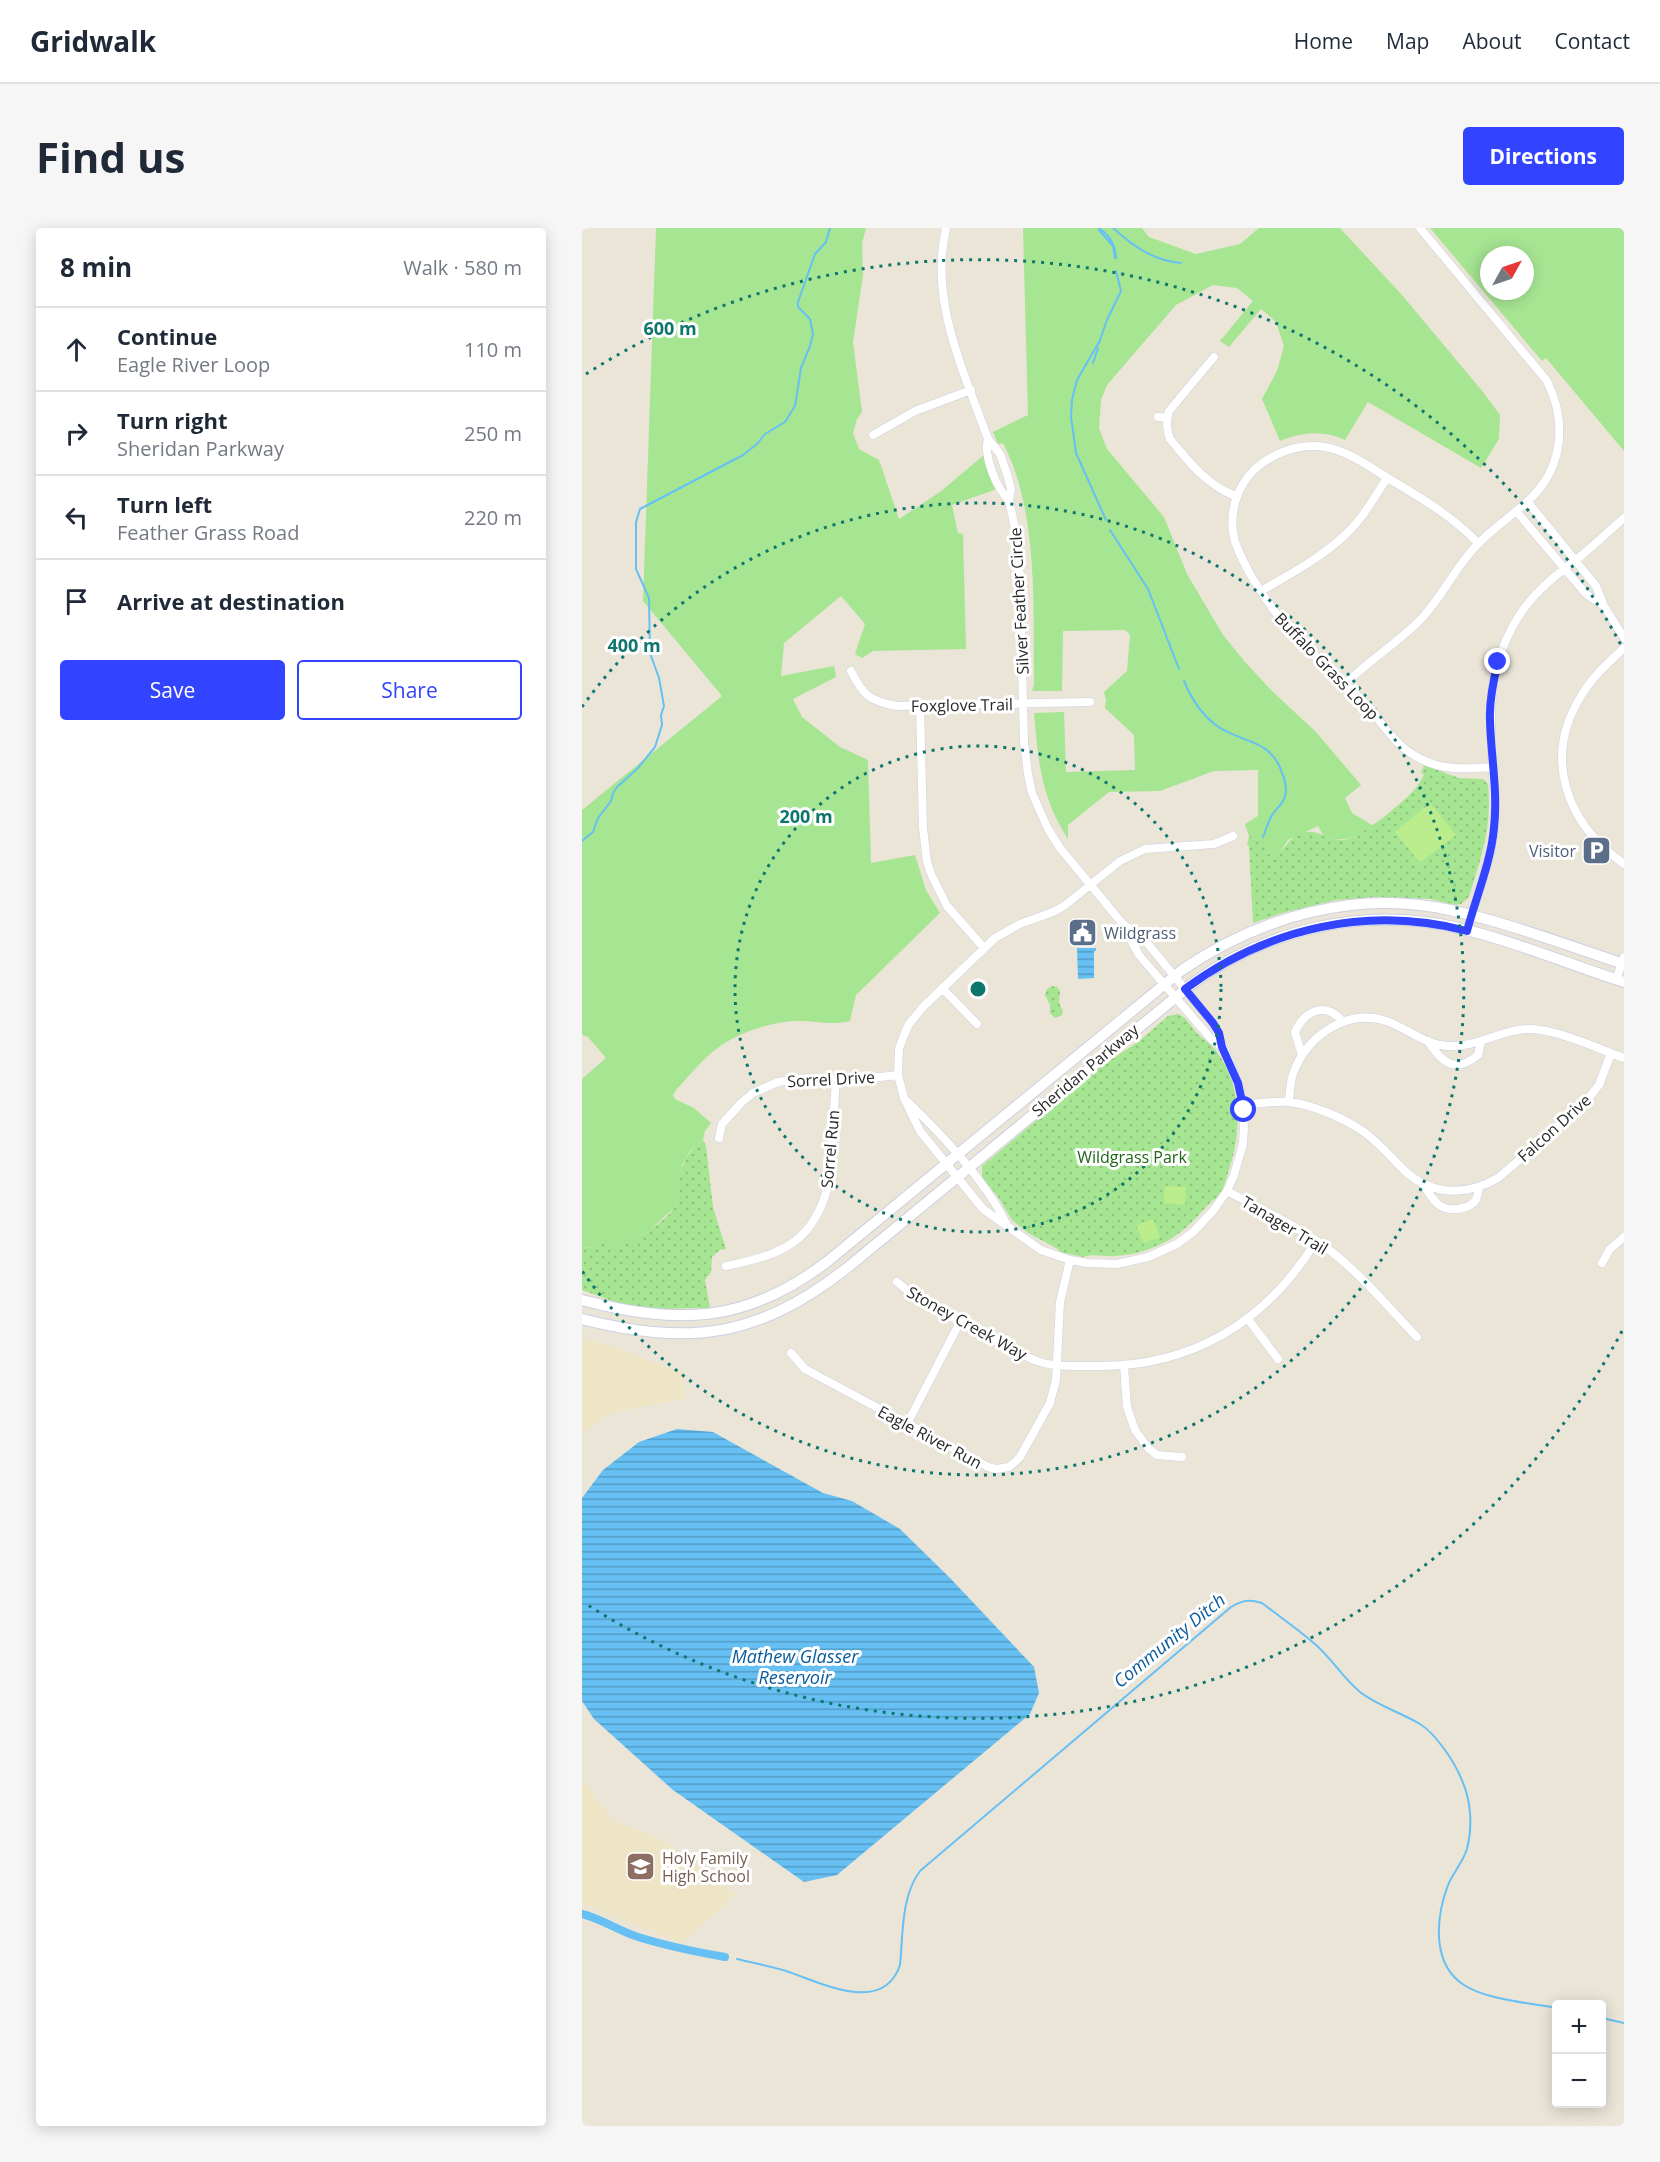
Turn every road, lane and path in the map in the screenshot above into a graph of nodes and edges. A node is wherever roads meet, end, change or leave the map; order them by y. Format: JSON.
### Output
{"nodes":[{"id":1,"x":946,"y":228,"type":"edge"},
{"id":2,"x":1420,"y":228,"type":"edge"},
{"id":3,"x":1215,"y":357,"type":"dead end"},
{"id":4,"x":970,"y":390,"type":"junction"},
{"id":5,"x":873,"y":435,"type":"dead end"},
{"id":6,"x":988,"y":439,"type":"junction"},
{"id":7,"x":1387,"y":478,"type":"junction"},
{"id":8,"x":1236,"y":497,"type":"junction"},
{"id":9,"x":1010,"y":500,"type":"junction"},
{"id":10,"x":1527,"y":501,"type":"junction"},
{"id":11,"x":1516,"y":511,"type":"junction"},
{"id":12,"x":1624,"y":519,"type":"edge"},
{"id":13,"x":1478,"y":543,"type":"junction"},
{"id":14,"x":1569,"y":564,"type":"junction"},
{"id":15,"x":1261,"y":591,"type":"junction"},
{"id":16,"x":1604,"y":606,"type":"junction"},
{"id":17,"x":1624,"y":638,"type":"edge"},
{"id":18,"x":1624,"y":648,"type":"edge"},
{"id":19,"x":851,"y":671,"type":"dead end"},
{"id":20,"x":1345,"y":684,"type":"junction"},
{"id":21,"x":1090,"y":702,"type":"dead end"},
{"id":22,"x":1023,"y":704,"type":"junction"},
{"id":23,"x":920,"y":706,"type":"junction"},
{"id":24,"x":1493,"y":767,"type":"junction"},
{"id":25,"x":1233,"y":836,"type":"dead end"},
{"id":26,"x":1624,"y":864,"type":"edge"},
{"id":27,"x":1090,"y":885,"type":"junction"},
{"id":28,"x":1471,"y":915,"type":"junction"},
{"id":29,"x":1122,"y":923,"type":"junction"},
{"id":30,"x":1467,"y":931,"type":"junction"},
{"id":31,"x":984,"y":948,"type":"junction"},
{"id":32,"x":1623,"y":961,"type":"edge"},
{"id":33,"x":1174,"y":976,"type":"junction"},
{"id":34,"x":1620,"y":981,"type":"edge"},
{"id":35,"x":1164,"y":984,"type":"junction"},
{"id":36,"x":942,"y":988,"type":"junction"},
{"id":37,"x":1185,"y":989,"type":"junction"},
{"id":38,"x":1175,"y":997,"type":"junction"},
{"id":39,"x":1343,"y":1022,"type":"junction"},
{"id":40,"x":977,"y":1024,"type":"dead end"},
{"id":41,"x":1428,"y":1041,"type":"junction"},
{"id":42,"x":1481,"y":1042,"type":"junction"},
{"id":43,"x":1222,"y":1047,"type":"junction"},
{"id":44,"x":1611,"y":1053,"type":"junction"},
{"id":45,"x":1302,"y":1055,"type":"junction"},
{"id":46,"x":1624,"y":1058,"type":"edge"},
{"id":47,"x":898,"y":1075,"type":"junction"},
{"id":48,"x":836,"y":1080,"type":"junction"},
{"id":49,"x":904,"y":1098,"type":"junction"},
{"id":50,"x":1289,"y":1102,"type":"junction"},
{"id":51,"x":1242,"y":1104,"type":"junction"},
{"id":52,"x":719,"y":1138,"type":"dead end"},
{"id":53,"x":957,"y":1155,"type":"junction"},
{"id":54,"x":946,"y":1164,"type":"junction"},
{"id":55,"x":968,"y":1168,"type":"junction"},
{"id":56,"x":957,"y":1177,"type":"junction"},
{"id":57,"x":1423,"y":1185,"type":"junction"},
{"id":58,"x":1479,"y":1187,"type":"junction"},
{"id":59,"x":1227,"y":1191,"type":"junction"},
{"id":60,"x":1008,"y":1226,"type":"junction"},
{"id":61,"x":1624,"y":1237,"type":"edge"},
{"id":62,"x":1316,"y":1241,"type":"junction"},
{"id":63,"x":1070,"y":1260,"type":"junction"},
{"id":64,"x":1602,"y":1263,"type":"dead end"},
{"id":65,"x":726,"y":1266,"type":"dead end"},
{"id":66,"x":897,"y":1282,"type":"dead end"},
{"id":67,"x":582,"y":1300,"type":"edge"},
{"id":68,"x":582,"y":1318,"type":"edge"},
{"id":69,"x":1248,"y":1319,"type":"junction"},
{"id":70,"x":960,"y":1322,"type":"junction"},
{"id":71,"x":1417,"y":1337,"type":"dead end"},
{"id":72,"x":791,"y":1353,"type":"dead end"},
{"id":73,"x":1278,"y":1359,"type":"dead end"},
{"id":74,"x":1057,"y":1365,"type":"junction"},
{"id":75,"x":1124,"y":1366,"type":"junction"},
{"id":76,"x":907,"y":1424,"type":"junction"},
{"id":77,"x":1182,"y":1457,"type":"dead end"}],
"edges":[{"from":1,"to":4,"type":"street","name":"Silver Feather Circle"},
{"from":2,"to":10,"type":"street"},
{"from":3,"to":8,"type":"street"},
{"from":4,"to":5,"type":"street"},
{"from":4,"to":6,"type":"street","name":"Silver Feather Circle"},
{"from":6,"to":9,"type":"street","name":"Silver Feather Circle"},
{"from":6,"to":9,"type":"street"},
{"from":7,"to":8,"type":"street","name":"Buffalo Grass Loop"},
{"from":7,"to":13,"type":"street","name":"Buffalo Grass Loop"},
{"from":7,"to":15,"type":"street"},
{"from":8,"to":15,"type":"street","name":"Buffalo Grass Loop"},
{"from":9,"to":22,"type":"street","name":"Silver Feather Circle"},
{"from":10,"to":11,"type":"street"},
{"from":10,"to":14,"type":"street"},
{"from":11,"to":13,"type":"street"},
{"from":11,"to":14,"type":"street"},
{"from":12,"to":14,"type":"street"},
{"from":13,"to":20,"type":"street"},
{"from":14,"to":16,"type":"street"},
{"from":14,"to":16,"type":"street"},
{"from":14,"to":24,"type":"street"},
{"from":15,"to":20,"type":"street","name":"Buffalo Grass Loop"},
{"from":16,"to":17,"type":"street"},
{"from":18,"to":26,"type":"street"},
{"from":19,"to":23,"type":"street","name":"Foxglove Trail"},
{"from":20,"to":24,"type":"street","name":"Buffalo Grass Loop"},
{"from":21,"to":22,"type":"street","name":"Foxglove Trail"},
{"from":22,"to":23,"type":"street","name":"Foxglove Trail"},
{"from":22,"to":27,"type":"street","name":"Silver Feather Circle"},
{"from":23,"to":31,"type":"street"},
{"from":24,"to":28,"type":"street"},
{"from":25,"to":27,"type":"street","name":"Silver Feather Circle"},
{"from":27,"to":29,"type":"street","name":"Silver Feather Circle"},
{"from":27,"to":31,"type":"street","name":"Silver Feather Circle"},
{"from":28,"to":30,"type":"street"},
{"from":28,"to":32,"type":"main road","name":"Sheridan Parkway"},
{"from":28,"to":33,"type":"main road","name":"Sheridan Parkway"},
{"from":29,"to":33,"type":"street","name":"Silver Feather Circle"},
{"from":29,"to":35,"type":"street","name":"Silver Feather Circle"},
{"from":30,"to":34,"type":"main road","name":"Sheridan Parkway"},
{"from":30,"to":37,"type":"main road","name":"Sheridan Parkway"},
{"from":31,"to":36,"type":"street","name":"Silver Feather Circle"},
{"from":32,"to":34,"type":"street"},
{"from":33,"to":35,"type":"main road","name":"Sheridan Parkway"},
{"from":33,"to":37,"type":"street","name":"Silver Feather Circle"},
{"from":35,"to":38,"type":"street","name":"Silver Feather Circle"},
{"from":35,"to":53,"type":"main road","name":"Sheridan Parkway"},
{"from":36,"to":40,"type":"street"},
{"from":36,"to":47,"type":"street","name":"Silver Feather Circle"},
{"from":37,"to":38,"type":"main road","name":"Sheridan Parkway"},
{"from":37,"to":43,"type":"street","name":"Silver Feather Circle"},
{"from":38,"to":43,"type":"street","name":"Silver Feather Circle"},
{"from":38,"to":55,"type":"main road","name":"Sheridan Parkway"},
{"from":39,"to":41,"type":"street"},
{"from":39,"to":45,"type":"street"},
{"from":39,"to":45,"type":"street"},
{"from":41,"to":42,"type":"street"},
{"from":41,"to":42,"type":"street"},
{"from":42,"to":44,"type":"street"},
{"from":43,"to":51,"type":"street","name":"Silver Feather Circle"},
{"from":44,"to":46,"type":"street"},
{"from":44,"to":58,"type":"street","name":"Falcon Drive"},
{"from":45,"to":50,"type":"street"},
{"from":47,"to":48,"type":"street","name":"Sorrel Drive"},
{"from":47,"to":49,"type":"street","name":"Silver Feather Circle"},
{"from":48,"to":52,"type":"street","name":"Sorrel Drive"},
{"from":48,"to":65,"type":"street","name":"Sorrel Run"},
{"from":49,"to":53,"type":"street"},
{"from":49,"to":54,"type":"street","name":"Silver Feather Circle"},
{"from":50,"to":51,"type":"street","name":"Falcon Drive"},
{"from":50,"to":57,"type":"street","name":"Falcon Drive"},
{"from":51,"to":59,"type":"street","name":"Silver Feather Circle"},
{"from":53,"to":54,"type":"main road","name":"Sheridan Parkway"},
{"from":53,"to":55,"type":"street"},
{"from":54,"to":56,"type":"street","name":"Silver Feather Circle"},
{"from":54,"to":67,"type":"main road","name":"Sheridan Parkway"},
{"from":55,"to":56,"type":"main road","name":"Sheridan Parkway"},
{"from":55,"to":60,"type":"street"},
{"from":56,"to":60,"type":"street","name":"Silver Feather Circle"},
{"from":56,"to":68,"type":"main road","name":"Sheridan Parkway"},
{"from":57,"to":58,"type":"street","name":"Falcon Drive"},
{"from":57,"to":58,"type":"street","name":"Falcon Drive"},
{"from":59,"to":62,"type":"street","name":"Tanager Trail"},
{"from":59,"to":63,"type":"street","name":"Silver Feather Circle"},
{"from":60,"to":63,"type":"street","name":"Silver Feather Circle"},
{"from":61,"to":64,"type":"street"},
{"from":62,"to":69,"type":"street","name":"Stoney Creek Way"},
{"from":62,"to":71,"type":"street","name":"Tanager Trail"},
{"from":63,"to":74,"type":"street","name":"Eagle River Run"},
{"from":66,"to":70,"type":"street","name":"Stoney Creek Way"},
{"from":69,"to":73,"type":"street"},
{"from":69,"to":75,"type":"street","name":"Stoney Creek Way"},
{"from":70,"to":74,"type":"street","name":"Stoney Creek Way"},
{"from":70,"to":76,"type":"street"},
{"from":72,"to":76,"type":"street","name":"Eagle River Run"},
{"from":74,"to":75,"type":"street","name":"Stoney Creek Way"},
{"from":74,"to":76,"type":"street","name":"Eagle River Run"},
{"from":75,"to":77,"type":"street"}]}
